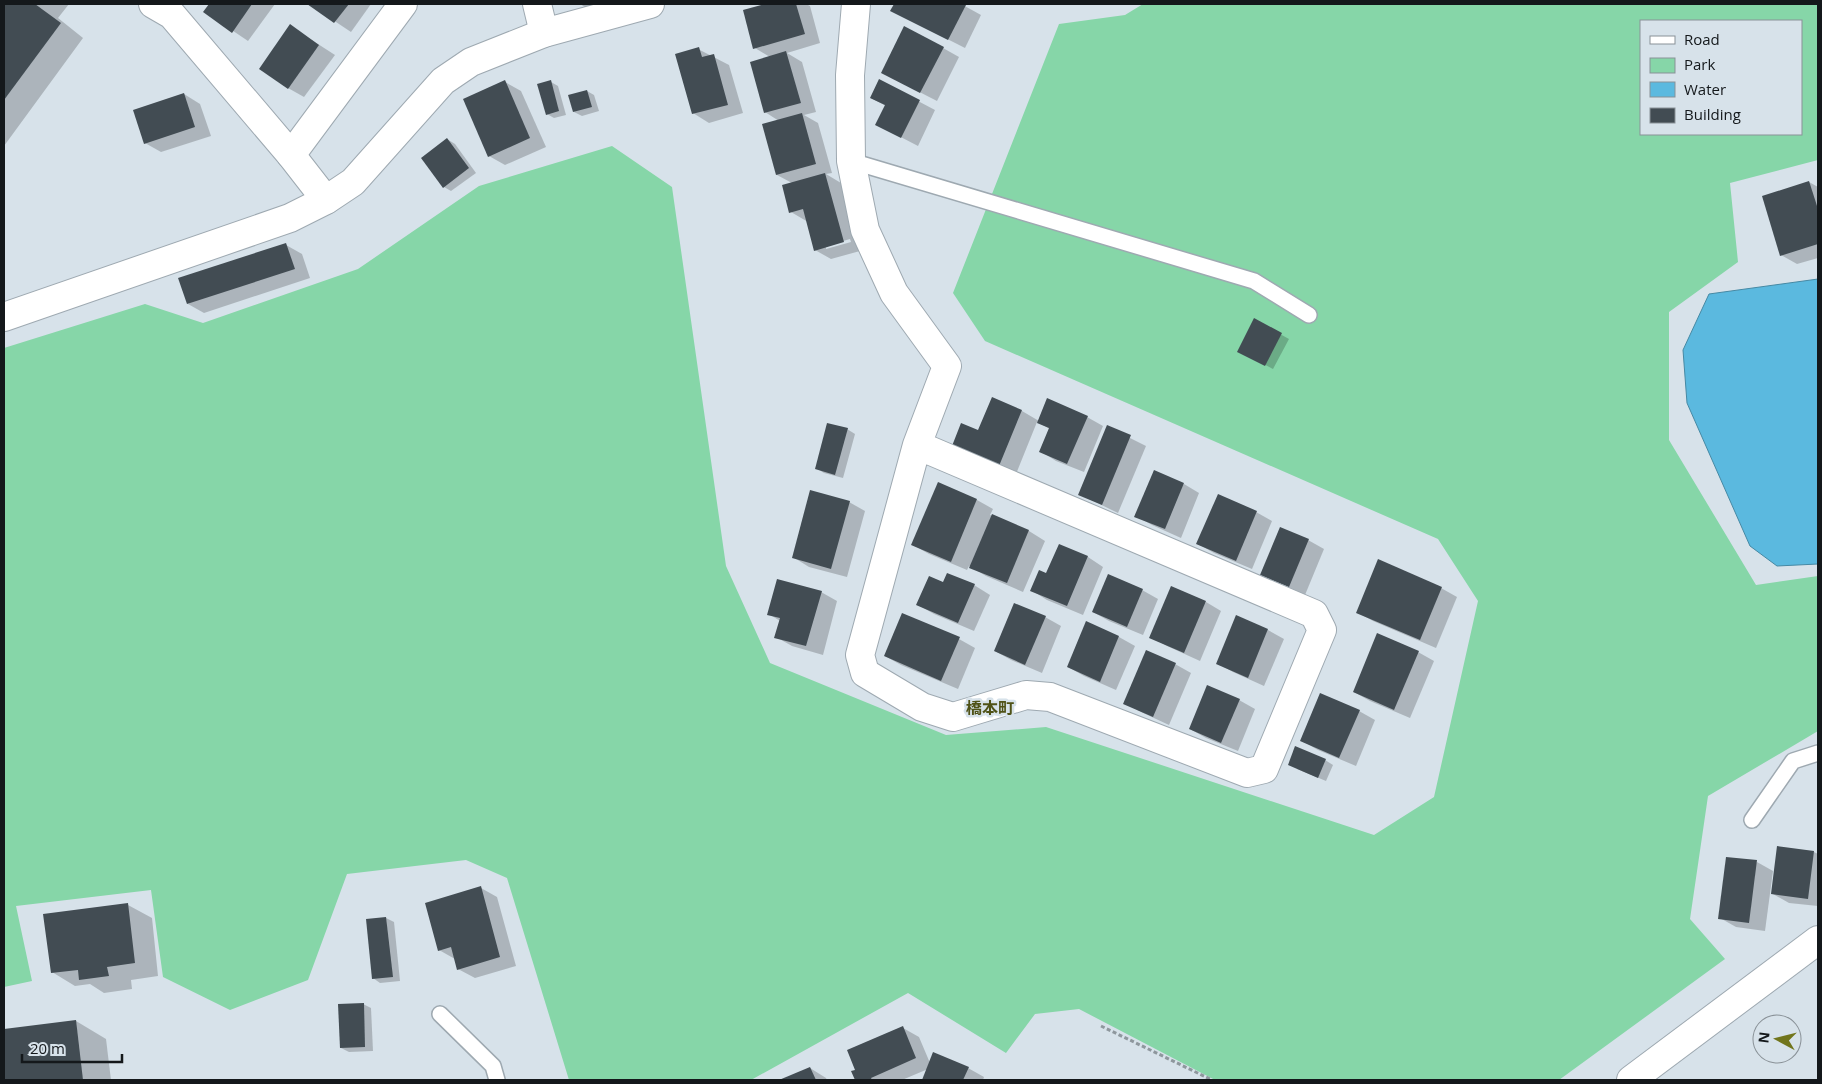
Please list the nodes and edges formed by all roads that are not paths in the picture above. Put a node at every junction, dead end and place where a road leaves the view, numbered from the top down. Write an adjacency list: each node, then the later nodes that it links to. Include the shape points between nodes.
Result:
1 (403, 4): 7 (street)
2 (537, 4): 6 (street)
3 (650, 4): 6 (street)
4 (856, 4): 8 (street, via 850,75)
5 (168, 7): 7 (street)
6 (544, 33): 9 (street, via 471,62 443,81 353,182)
7 (291, 154): 9 (street)
8 (851, 161): 10 (lane, via 1254,281); 12 (street, via 865,230 894,293 947,366)
9 (326, 200): 11 (street, via 290,218)
10 (1308, 315)
11 (4, 317)
12 (917, 445): 12 (street, via 1314,614 1322,630 1264,769 1247,773 1050,697 1026,694 953,717 922,707 865,673 860,655)
13 (1818, 753): 14 (lane, via 1793,761)
14 (1752, 820)
15 (1818, 940): 18 (street)
16 (440, 1014): 17 (lane, via 493,1066)
17 (497, 1080)
18 (1631, 1080)

